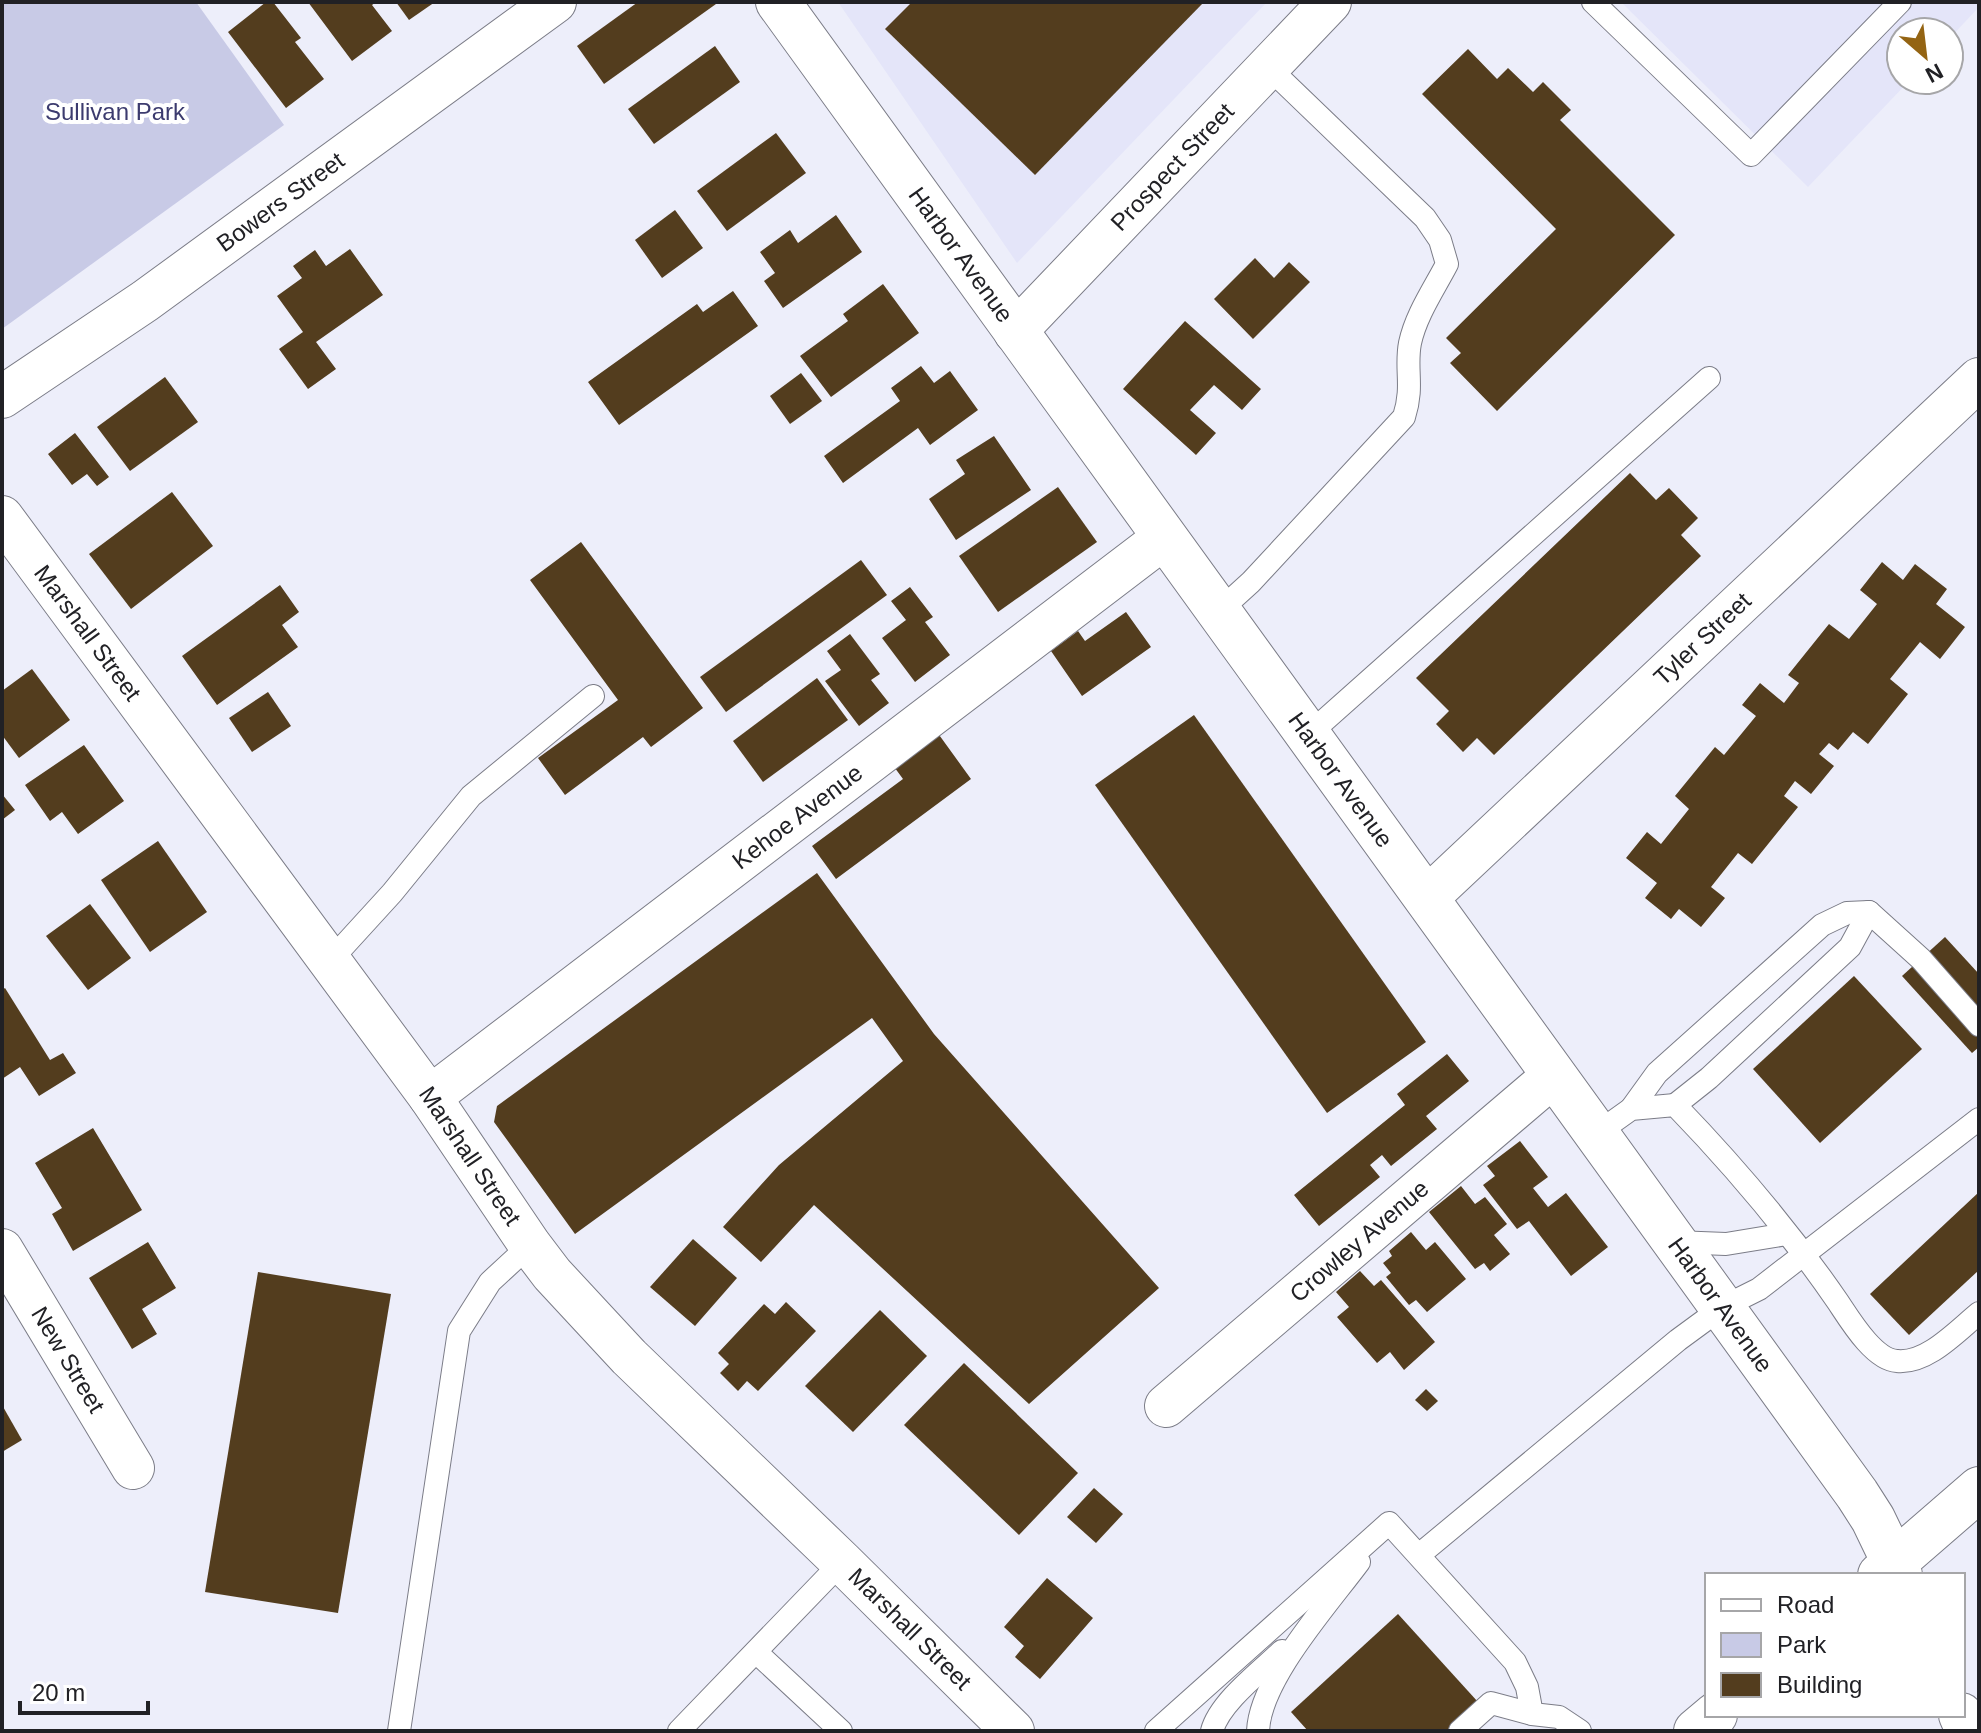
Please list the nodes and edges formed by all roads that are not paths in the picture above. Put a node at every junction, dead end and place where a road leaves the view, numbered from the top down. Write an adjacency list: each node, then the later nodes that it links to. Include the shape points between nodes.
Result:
1 (555, 2): 10 (street, Bowers Street, via 145,301)
2 (778, 2): 7 (street, Harbor Avenue)
3 (1330, 2): 6 (street, Prospect Street)
4 (1593, 2): 5 (lane, via 1751,155)
5 (1900, 2)
6 (1269, 68): 7 (street, Prospect Street); 13 (lane, via 1425,218 1440,240 1447,264 1409,346 1411,397 1404,417)
7 (1015, 332): 12 (street, Harbor Avenue)
8 (1709, 378): 15 (lane)
9 (1979, 379): 16 (street, Tyler Street)
10 (2, 397)
11 (2, 517): 18 (street, Marshall Street)
12 (1165, 537): 13 (street, Harbor Avenue); 21 (street, Kehoe Avenue)
13 (1218, 612): 15 (street, Harbor Avenue)
14 (593, 696): 18 (lane, via 471,796)
15 (1308, 735): 16 (street, Harbor Avenue)
16 (1427, 898): 20 (street, Harbor Avenue)
17 (1869, 912): 19 (lane, via 1921,959); 22 (lane, via 1850,947); 23 (lane, via 1847,913 1822,925 1657,1073)
18 (329, 962): 21 (street, Marshall Street)
19 (1979, 1025)
20 (1553, 1076): 25 (street, Harbor Avenue); 33 (street, Crowley Avenue)
21 (430, 1097): 28 (street, Marshall Street)
22 (1675, 1105): 23 (lane); 26 (lane)
23 (1631, 1109): 25 (lane)
24 (1979, 1119): 30 (lane)
25 (1596, 1134): 27 (street, Harbor Avenue)
26 (1787, 1234): 27 (lane, via 1726,1244); 30 (lane)
27 (1675, 1242): 31 (street, Harbor Avenue)
28 (530, 1245): 38 (street, Marshall Street, via 599,1327); 44 (lane, via 490,1282 459,1331)
29 (2, 1250): 34 (street, New Street)
30 (1805, 1255): 31 (lane, via 1759,1289); 32 (lane, via 1866,1341 1893,1362 1913,1361)
31 (1723, 1307): 37 (lane); 39 (street, Harbor Avenue, via 1857,1494)
32 (1979, 1313)
33 (1166, 1406)
34 (133, 1468)
35 (1974, 1504): 39 (street)
36 (1389, 1523): 37 (lane); 40 (lane); 48 (lane)
37 (1419, 1555): 43 (lane, via 1515,1662)
38 (842, 1562): 41 (lane); 47 (street, Marshall Street)
39 (1891, 1571)
40 (1318, 1617): 49 (lane, via 1243,1688 1214,1721); 50 (lane, via 1271,1683)
41 (756, 1652): 45 (lane); 46 (lane)
42 (1713, 1717): 54 (street)
43 (1536, 1722): 51 (lane, via 1491,1703); 52 (lane); 53 (lane, via 1559,1717)
44 (399, 1731)
45 (679, 1731)
46 (841, 1731)
47 (1013, 1731)
48 (1156, 1731)
49 (1212, 1731)
50 (1258, 1731)
51 (1460, 1731)
52 (1514, 1731)
53 (1580, 1731)
54 (1696, 1731)

